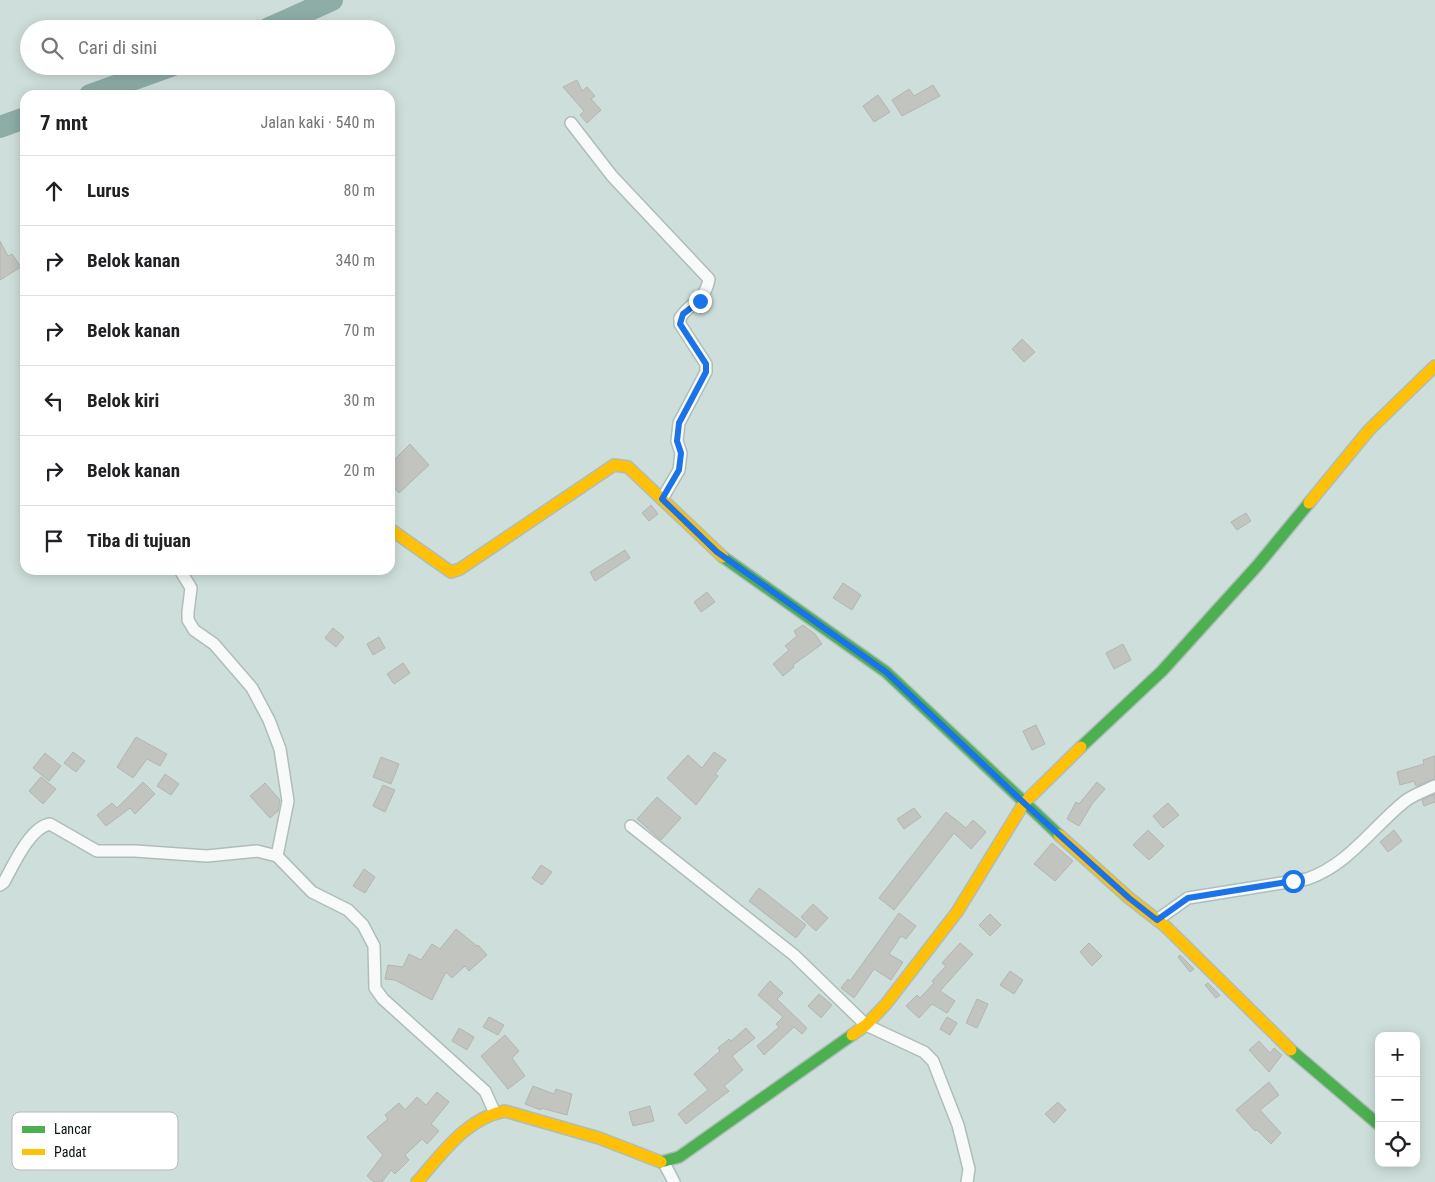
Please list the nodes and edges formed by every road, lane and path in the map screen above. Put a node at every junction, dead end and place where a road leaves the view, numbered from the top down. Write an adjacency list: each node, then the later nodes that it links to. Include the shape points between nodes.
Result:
1 (572, 123): 3 (street, via 612,176 709,279 700,301 680,318 680,324 706,364 706,372 679,423 679,470)
2 (1435, 366): 7 (street, via 1369,430 1257,566 1162,671)
3 (662, 499): 4 (street, via 628,467 614,465 460,570 451,572); 7 (street, via 717,552 886,672)
4 (395, 533)
5 (183, 575): 9 (street, via 191,588 188,620 252,688 280,749 288,801)
6 (1435, 786): 11 (street, via 1405,801 1352,852 1320,874 1308,879 1188,898)
7 (1024, 803): 11 (street); 12 (street, via 957,912)
8 (631, 826): 12 (street, via 794,955)
9 (278, 856): 10 (street, via 257,851 207,856 97,851 50,824 26,843); 13 (street, via 312,892 348,910 363,925 374,946 375,988 485,1092)
10 (0, 885)
11 (1157, 920): 14 (street, via 1282,1042)
12 (866, 1025): 15 (street, via 679,1157); 18 (street, via 924,1052 933,1061 958,1125 969,1169)
13 (494, 1111): 15 (street, via 505,1111 599,1138); 16 (street, via 462,1133)
14 (1375, 1122)
15 (664, 1163): 17 (street)
16 (417, 1182)
17 (674, 1182)
18 (967, 1182)

